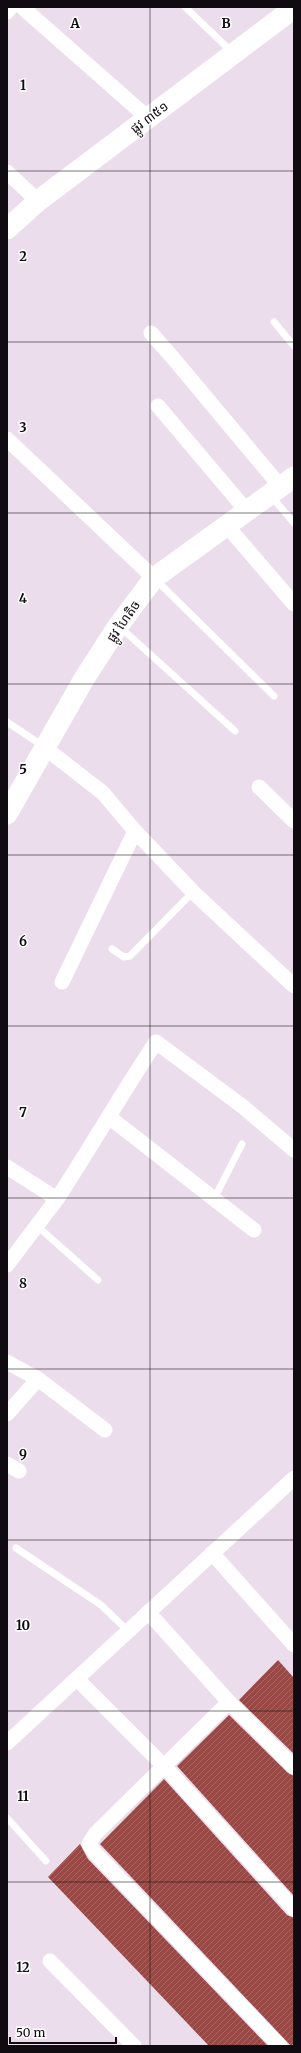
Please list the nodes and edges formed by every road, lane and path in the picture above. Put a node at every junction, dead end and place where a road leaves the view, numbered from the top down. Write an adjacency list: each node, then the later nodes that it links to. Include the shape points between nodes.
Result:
1 (11, 7): 5 (street)
2 (22, 7): 7 (street)
3 (185, 7): 6 (lane)
4 (294, 8): 6 (street, ផ្លូវ ៣៥១)
5 (7, 12)
6 (234, 53): 7 (street, ផ្លូវ ៣៥១)
7 (148, 118): 9 (street, ផ្លូវ ៣៥១)
8 (7, 172): 9 (street)
9 (38, 201): 10 (street, ផ្លូវ ៣៥១)
10 (7, 229)
11 (274, 322): 13 (lane)
12 (151, 333): 16 (street)
13 (294, 346)
14 (158, 406): 17 (street)
15 (7, 439): 20 (street)
16 (281, 486): 17 (street, ផ្លូវ ហៃតិច); 18 (lane)
17 (246, 510): 19 (street, ផ្លូវ ហៃតិច)
18 (294, 523)
19 (226, 525): 20 (street, ផ្លូវ ហៃតិច); 21 (street)
20 (154, 578): 22 (street, ផ្លូវ ហៃតិច); 23 (lane)
21 (294, 604)
22 (118, 626): 25 (lane); 26 (street, ផ្លូវ ហៃតិច)
23 (274, 696)
24 (7, 722): 26 (lane)
25 (235, 731)
26 (44, 747): 28 (street, ផ្លូវ ហៃតិច); 30 (street, via 103,793)
27 (259, 787): 29 (street)
28 (7, 814)
29 (294, 821)
30 (135, 831): 31 (street); 33 (street)
31 (193, 892): 32 (lane, via 130,956 124,957); 34 (street)
32 (112, 949)
33 (62, 982)
34 (294, 986)
35 (109, 1117): 37 (street, via 156,1042 242,1106); 39 (street); 40 (street)
36 (242, 1144): 40 (lane)
37 (294, 1150)
38 (7, 1167): 39 (street)
39 (57, 1198): 41 (street)
40 (214, 1198): 42 (street)
41 (36, 1225): 43 (street); 44 (lane)
42 (254, 1230)
43 (7, 1265)
44 (98, 1280)
45 (7, 1362): 46 (street)
46 (38, 1379): 47 (street); 48 (street)
47 (7, 1414)
48 (105, 1430)
49 (292, 1484): 51 (street)
50 (16, 1548): 53 (lane, via 101,1605)
51 (212, 1553): 52 (street); 54 (street)
52 (148, 1612): 53 (street); 56 (street)
53 (128, 1631): 55 (street)
54 (294, 1644)
55 (77, 1679): 57 (street); 58 (street)
56 (229, 1702): 58 (street); 59 (street)
57 (7, 1743)
58 (165, 1767): 62 (street); 65 (street, via 95,1834 89,1844)
59 (294, 1767)
60 (7, 1818): 61 (lane)
61 (46, 1861)
62 (294, 1909)
63 (50, 1961): 64 (street)
64 (134, 2046)
65 (280, 2046)

